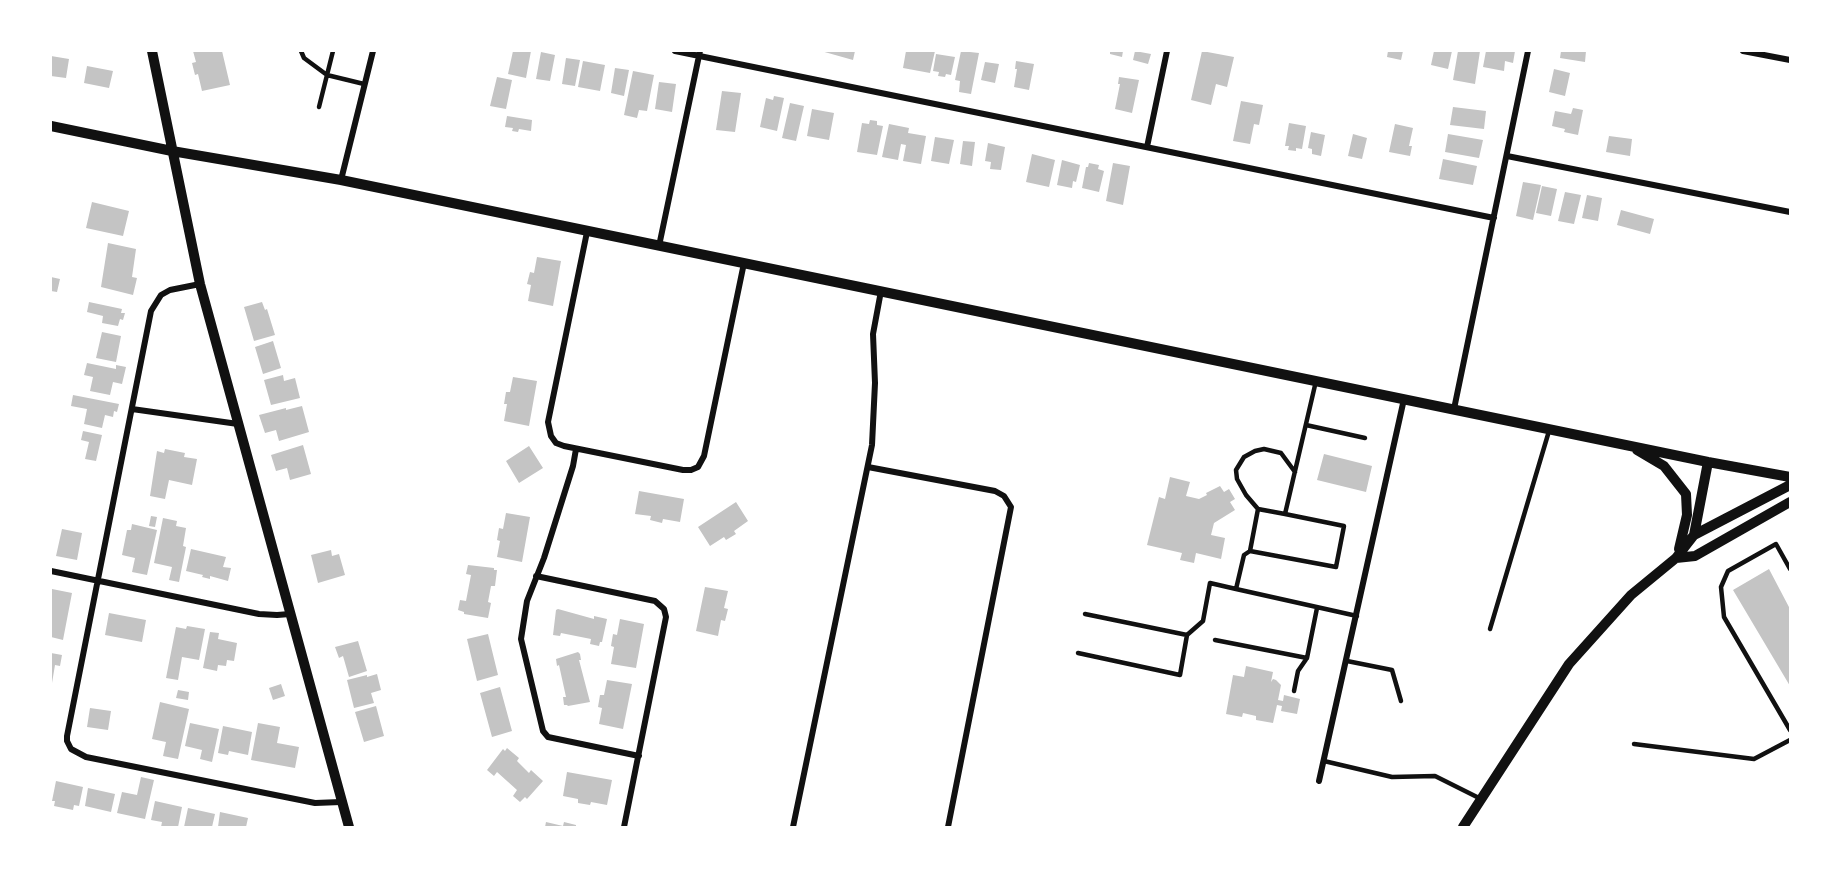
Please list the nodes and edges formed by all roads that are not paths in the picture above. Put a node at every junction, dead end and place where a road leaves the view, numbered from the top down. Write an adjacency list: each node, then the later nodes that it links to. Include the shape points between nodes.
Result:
1 (152, 51): 16 (street)
2 (301, 51): 11 (lane, via 304,58)
3 (333, 51): 11 (lane)
4 (373, 51): 12 (street)
5 (675, 51): 9 (street)
6 (1167, 51): 15 (street)
7 (1528, 51): 17 (street)
8 (1743, 51): 10 (street)
9 (699, 53): 15 (street); 22 (street)
10 (1790, 60)
11 (327, 75): 12 (lane); 13 (lane)
12 (364, 84): 18 (street)
13 (319, 107)
14 (51, 126): 16 (street)
15 (1147, 147): 20 (street)
16 (172, 152): 18 (street); 24 (street)
17 (1507, 156): 19 (street); 20 (street)
18 (341, 180): 21 (street)
19 (1790, 212)
20 (1494, 218): 29 (street)
21 (587, 232): 22 (street); 35 (street, via 548,422 556,443)
22 (659, 246): 23 (street)
23 (744, 263): 25 (street); 35 (street, via 704,456 698,467 683,470)
24 (200, 284): 28 (street, via 170,290 157,299 151,311); 30 (street)
25 (881, 291): 26 (street); 37 (street, via 873,334 874,425)
26 (1316, 381): 27 (street); 31 (lane)
27 (1404, 399): 29 (street); 55 (street)
28 (132, 409): 30 (street); 50 (street)
29 (1454, 409): 32 (street)
30 (238, 424): 53 (street)
31 (1306, 425): 33 (lane); 38 (lane)
32 (1549, 429): 34 (street); 56 (lane)
33 (1365, 438)
34 (1631, 446): 36 (street); 46 (street, via 1664,466 1686,494 1686,523)
35 (576, 448): 49 (street)
36 (1708, 462): 39 (street); 44 (street)
37 (868, 467): 74 (street); 75 (street, via 995,491 1011,507)
38 (1295, 472): 42 (lane, via 1281,453 1272,450 1255,451 1244,457 1236,470 1237,479); 43 (lane)
39 (1790, 477)
40 (1790, 485): 44 (street)
41 (1790, 502): 46 (street, via 1695,556)
42 (1258, 508): 43 (lane); 45 (lane)
43 (1285, 514): 45 (lane, via 1344,525 1336,567)
44 (1694, 535): 46 (street)
45 (1250, 551): 51 (lane, via 1244,555)
46 (1676, 558): 70 (street, via 1631,595 1569,664)
47 (1790, 569): 64 (lane, via 1776,544 1728,571 1721,588 1724,617)
48 (51, 571): 50 (street)
49 (536, 576): 67 (street, via 520,634 543,731 554,740); 67 (street, via 655,601 664,609 666,617)
50 (97, 581): 53 (street, via 259,614); 71 (street, via 67,736 70,749 86,757 315,803)
51 (1236, 589): 52 (lane); 57 (lane, via 1210,583 1203,621)
52 (1317, 608): 55 (lane); 60 (lane)
53 (290, 614): 71 (street)
54 (1085, 614): 57 (lane)
55 (1357, 616): 61 (street)
56 (1490, 630)
57 (1187, 635): 59 (lane, via 1180,675)
58 (1215, 640): 60 (lane)
59 (1078, 653)
60 (1307, 658): 62 (lane, via 1298,671)
61 (1347, 661): 63 (lane, via 1392,670); 68 (street)
62 (1294, 691)
63 (1401, 701)
64 (1790, 730)
65 (1790, 740): 66 (lane, via 1754,759)
66 (1634, 744)
67 (639, 756): 73 (street)
68 (1324, 761): 69 (street); 70 (lane, via 1392,777 1435,776)
69 (1320, 781)
70 (1481, 799): 76 (street)
71 (341, 802): 72 (street)
72 (349, 827)
73 (624, 827)
74 (793, 827)
75 (948, 827)
76 (1463, 827)

